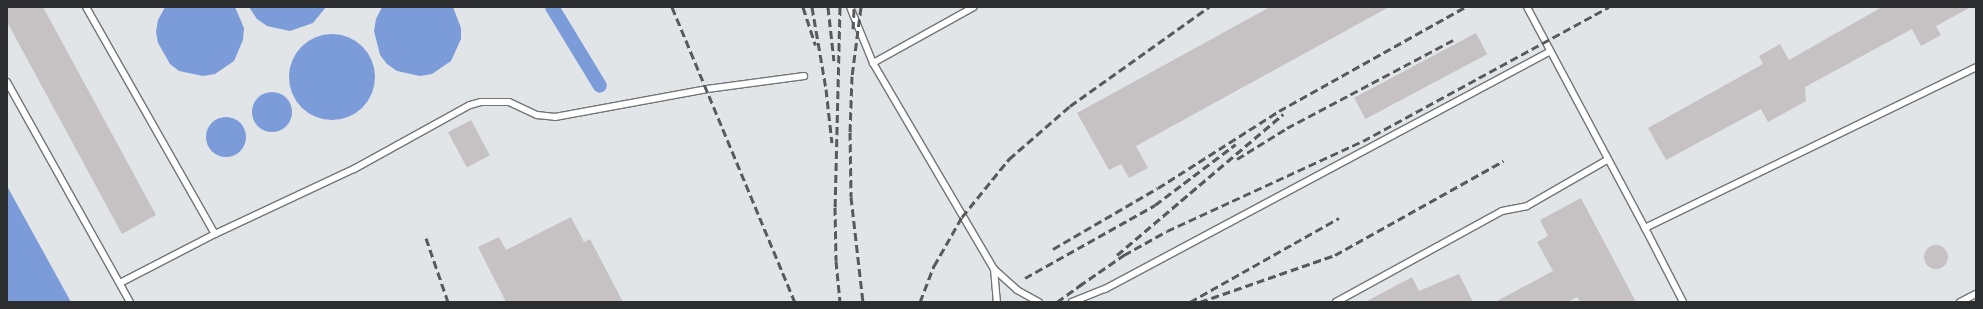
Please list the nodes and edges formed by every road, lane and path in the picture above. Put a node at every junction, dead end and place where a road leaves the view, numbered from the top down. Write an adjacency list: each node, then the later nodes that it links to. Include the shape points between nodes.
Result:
1 (86, 7): 12 (lane)
2 (850, 7): 6 (lane)
3 (974, 7): 6 (lane)
4 (1527, 7): 5 (lane)
5 (1549, 52): 10 (lane); 19 (lane, via 1105,289)
6 (873, 63): 13 (lane)
7 (1976, 67): 11 (lane)
8 (804, 76): 12 (lane, via 707,89 555,117 537,115 509,102 481,102 456,111 354,169)
9 (7, 82): 14 (lane)
10 (1607, 160): 11 (lane); 20 (lane, via 1527,206 1502,211)
11 (1645, 228): 21 (lane)
12 (215, 234): 14 (lane)
13 (994, 269): 17 (lane); 18 (lane, via 1017,290)
14 (120, 283): 16 (lane)
15 (1976, 294): 22 (lane)
16 (130, 302)
17 (997, 302)
18 (1039, 302)
19 (1072, 302)
20 (1336, 302)
21 (1683, 302)
22 (1960, 302)

